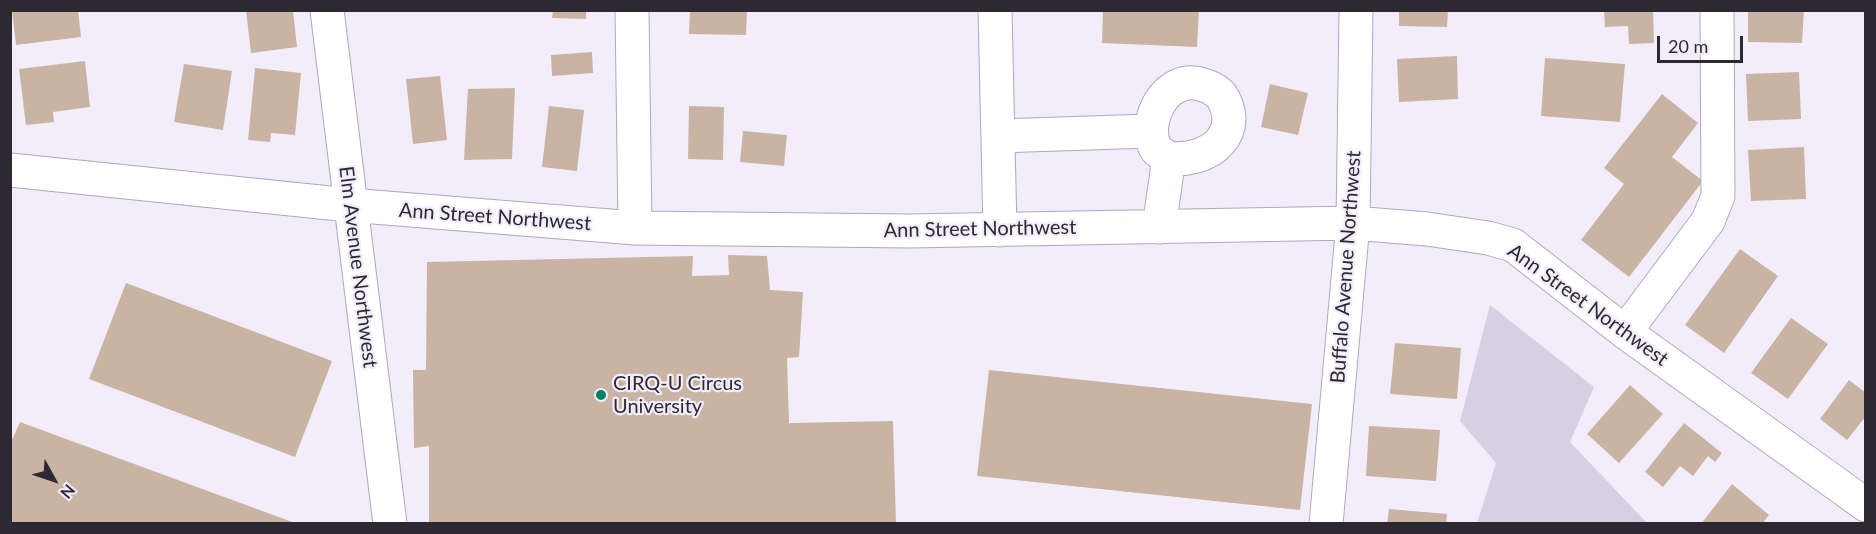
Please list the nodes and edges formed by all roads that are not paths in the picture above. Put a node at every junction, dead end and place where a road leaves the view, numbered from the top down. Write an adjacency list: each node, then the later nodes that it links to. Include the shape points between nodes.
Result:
1 (327, 10): 10 (street, Elm Avenue Northwest)
2 (632, 10): 13 (street)
3 (995, 10): 7 (street)
4 (1356, 10): 11 (street, Buffalo Avenue Northwest)
5 (1717, 10): 15 (street, via 1718,196 1708,221)
6 (1149, 131): 7 (street); 8 (street, via 1155,149); 8 (street, via 1165,95 1180,84 1205,84 1221,95 1228,108 1229,123 1223,139 1206,154 1184,160)
7 (998, 136): 14 (street)
8 (1169, 158): 12 (street)
9 (10, 170): 10 (street, Ann Street Northwest)
10 (349, 205): 13 (street, Ann Street Northwest); 17 (street, Elm Avenue Northwest)
11 (1353, 223): 12 (street, Ann Street Northwest); 15 (street, Ann Street Northwest, via 1427,229 1513,245); 18 (street, Buffalo Avenue Northwest)
12 (1159, 227): 14 (street, Ann Street Northwest)
13 (634, 228): 14 (street, Ann Street Northwest)
14 (1000, 230)
15 (1625, 332): 16 (street, Ann Street Northwest)
16 (1866, 505)
17 (390, 524)
18 (1326, 524)

